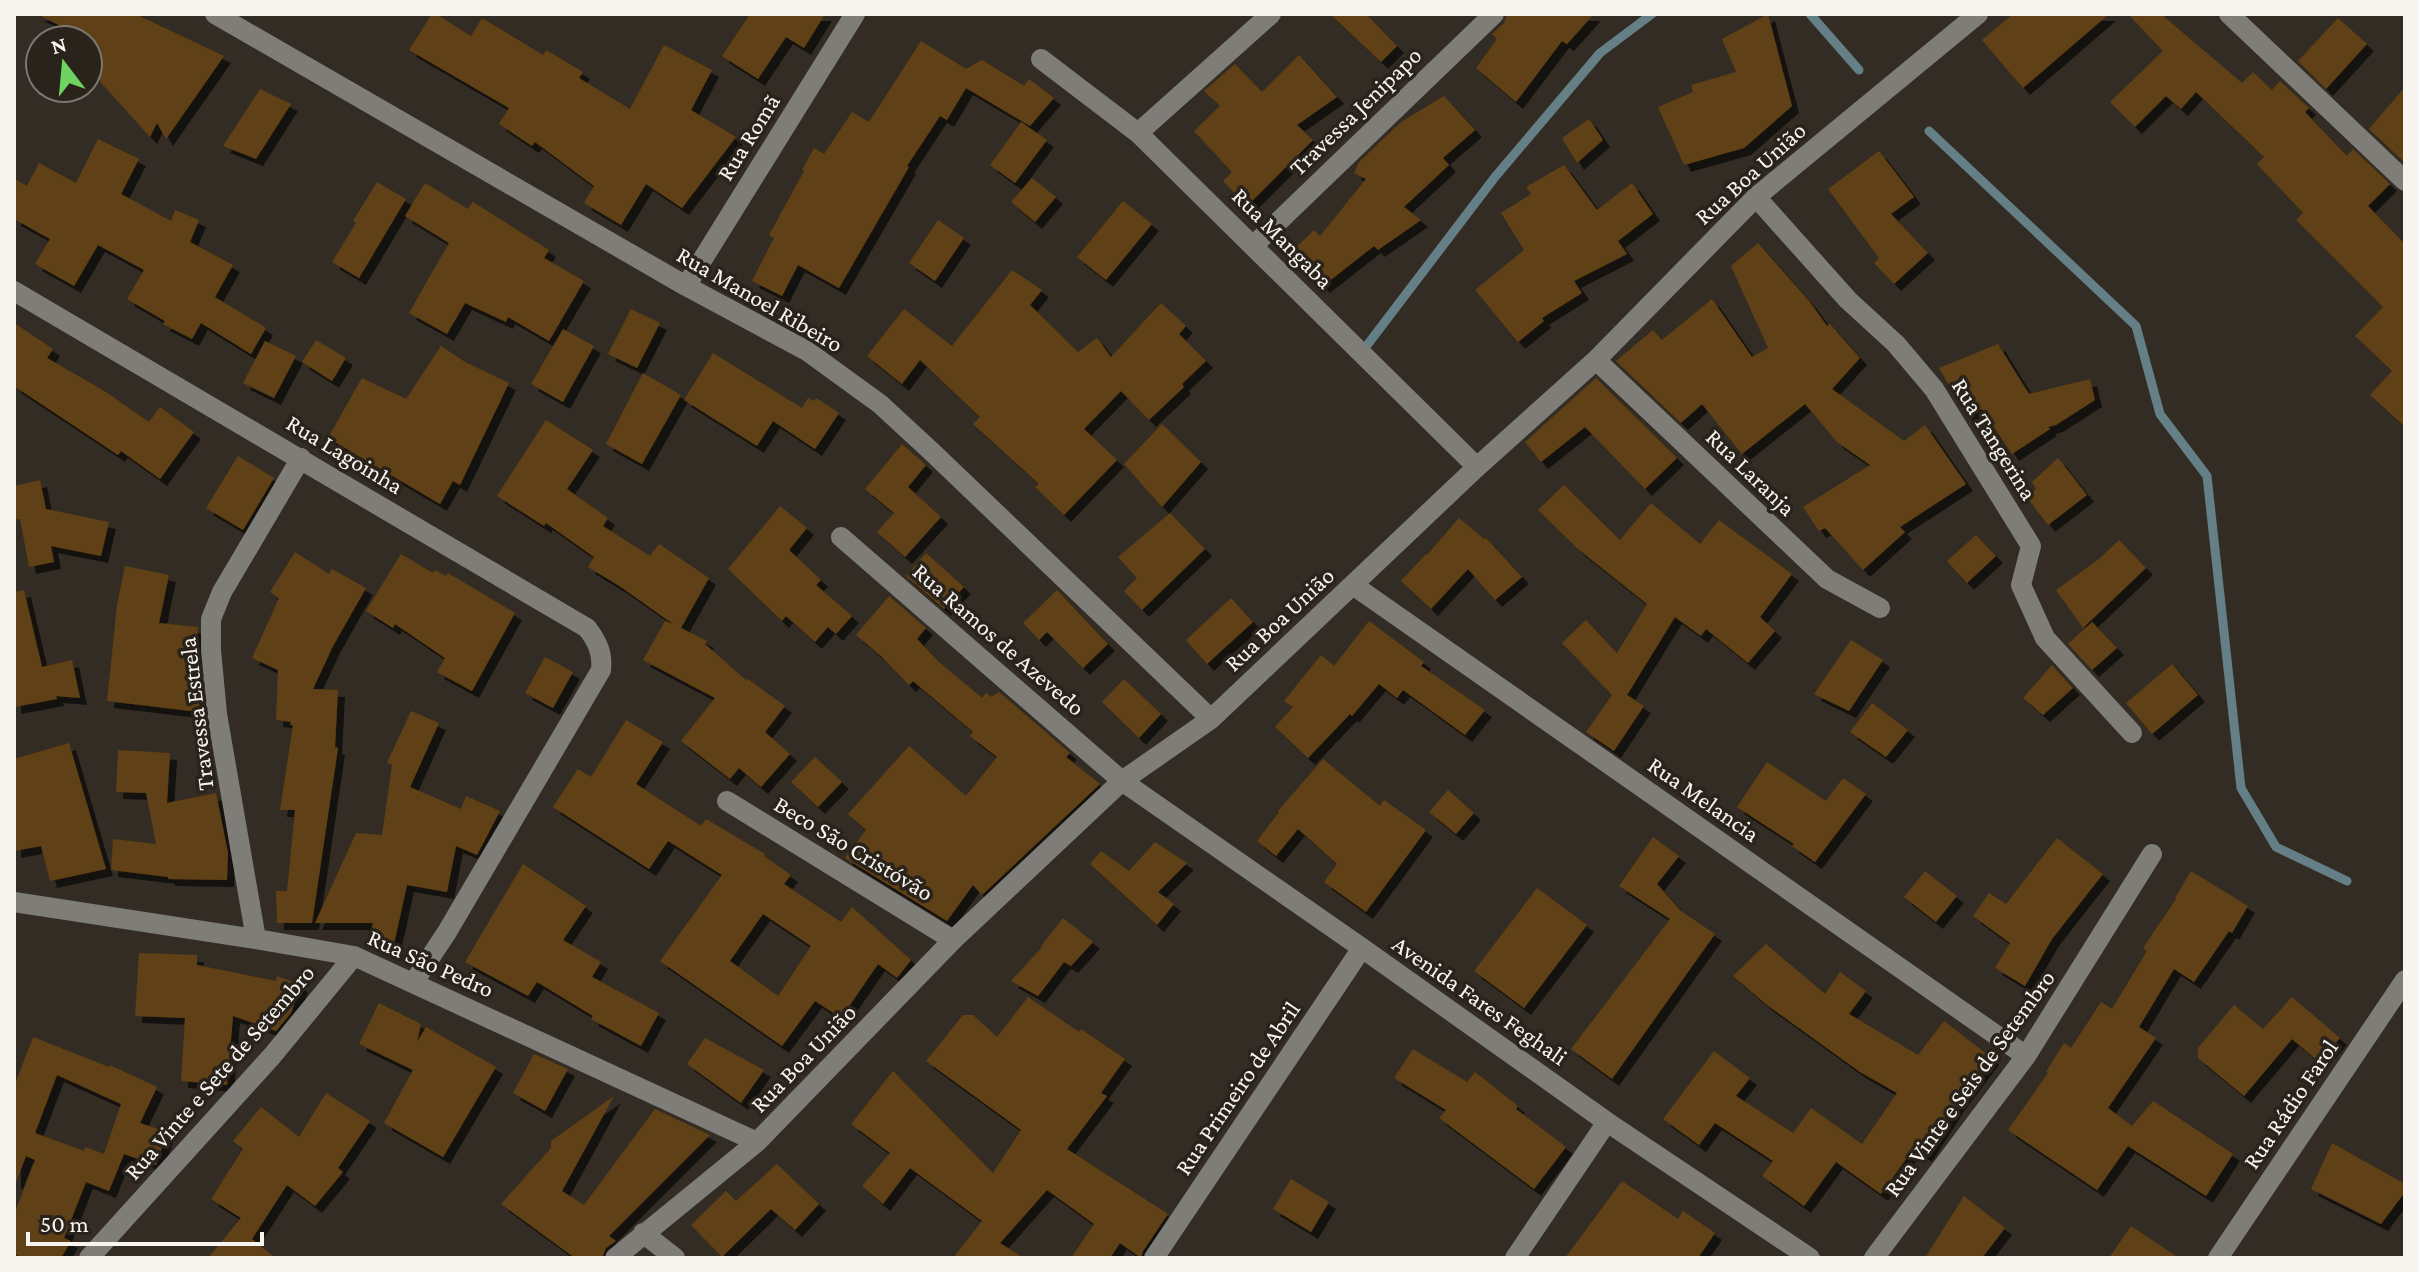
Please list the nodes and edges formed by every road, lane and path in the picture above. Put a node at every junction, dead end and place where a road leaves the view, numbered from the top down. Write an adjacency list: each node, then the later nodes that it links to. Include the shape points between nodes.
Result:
1 (215, 14): 12 (street, Rua Manoel Ribeiro)
2 (855, 14): 12 (street, Rua Romã)
3 (1271, 14): 8 (street)
4 (1494, 14): 11 (street, Travessa Jenipapo)
5 (1978, 14): 10 (street, Rua Boa União)
6 (2229, 14): 9 (street)
7 (1041, 59): 8 (street, Rua Mangaba)
8 (1138, 133): 11 (street, Rua Mangaba)
9 (2405, 181)
10 (1756, 197): 14 (street, Rua Boa União); 21 (street, Rua Tangerina, via 1934,389 2031,546 2021,585 2045,638)
11 (1253, 246): 16 (street, Rua Mangaba)
12 (686, 286): 20 (street, Rua Manoel Ribeiro, via 807,351 880,404)
13 (14, 291): 15 (street, Rua Lagoinha)
14 (1596, 360): 16 (street, Rua Boa União); 19 (street, Rua Laranja, via 1827,579)
15 (301, 458): 26 (street, Travessa Estrela, via 211,619 217,714); 31 (street, Rua Lagoinha, via 587,628 602,659 601,670)
16 (1477, 467): 18 (street, Rua Boa União)
17 (841, 537): 22 (street, Rua Ramos de Azevedo)
18 (1353, 585): 20 (street, Rua Boa União); 32 (street, Rua Melancia)
19 (1880, 608)
20 (1211, 719): 22 (street, Rua Boa União)
21 (2132, 733)
22 (1122, 781): 27 (street, Rua Boa União); 28 (street, Avenida Fares Feghali)
23 (727, 801): 27 (street, Beco São Cristóvão)
24 (2152, 854): 32 (street, Rua Vinte e Seis de Setembro)
25 (14, 902): 26 (street, Rua São Pedro)
26 (256, 939): 29 (street, Rua São Pedro)
27 (953, 940): 34 (street, Rua Boa União)
28 (1362, 948): 33 (street, Avenida Fares Feghali); 39 (street, Rua Primeiro de Abril)
29 (354, 956): 31 (street, Rua São Pedro); 36 (street, Rua Vinte e Sete de Setembro, via 272,1056)
30 (2405, 980): 43 (street, Rua Rádio Farol)
31 (414, 982): 34 (street, Rua São Pedro)
32 (2026, 1056): 42 (street, Rua Vinte e Seis de Setembro)
33 (1607, 1122): 40 (street); 41 (street, Avenida Fares Feghali)
34 (757, 1142): 35 (street, Rua Boa União)
35 (643, 1233): 37 (street, Rua Boa União); 38 (street)
36 (89, 1258)
37 (615, 1258)
38 (675, 1258)
39 (1154, 1258)
40 (1515, 1258)
41 (1810, 1258)
42 (1874, 1258)
43 (2218, 1258)

